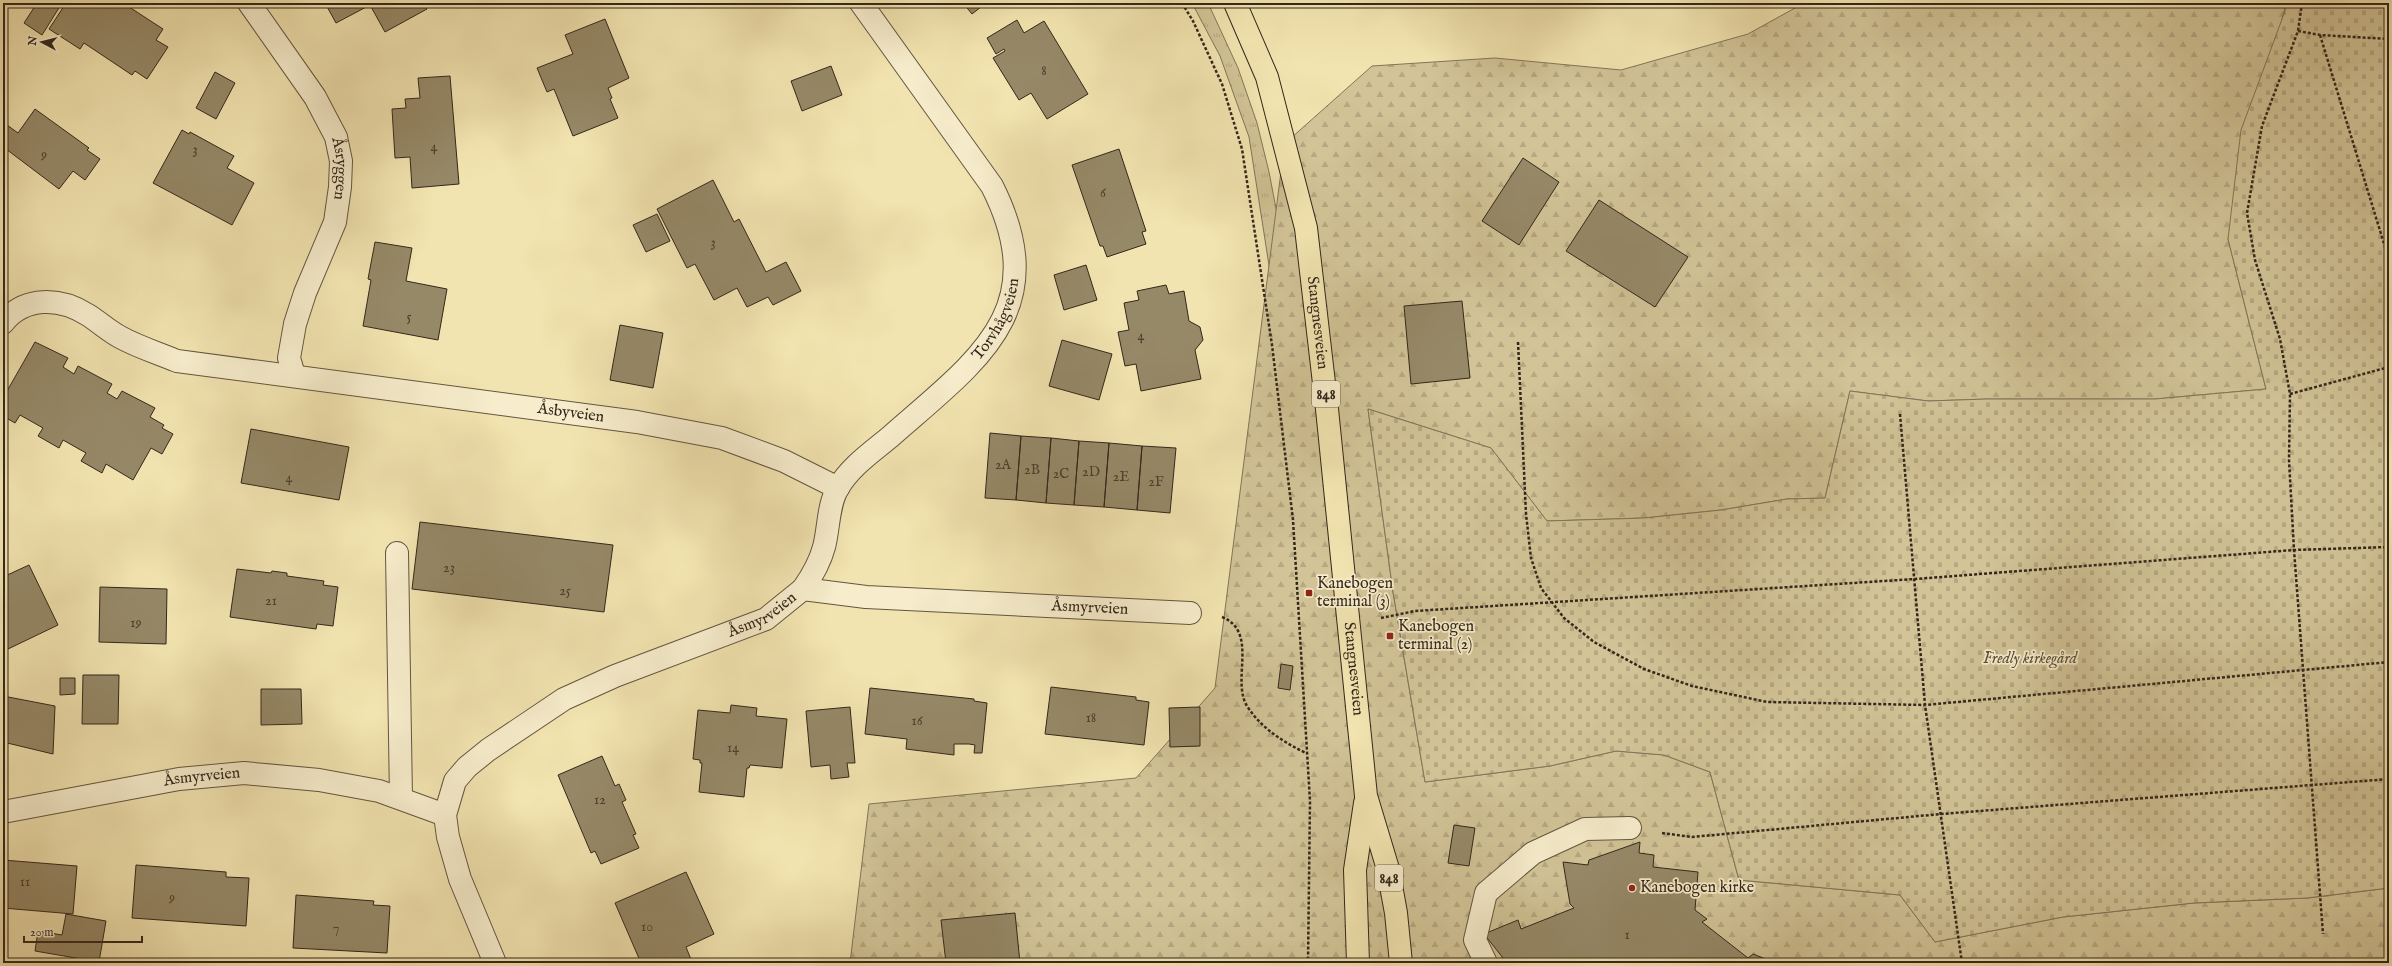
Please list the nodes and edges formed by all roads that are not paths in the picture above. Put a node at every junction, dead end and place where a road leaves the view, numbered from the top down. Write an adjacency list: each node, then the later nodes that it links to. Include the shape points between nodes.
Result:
1 (249, 3): 5 (street, Åsryggen, via 315,97 336,137 341,161 334,222 295,324 289,358)
2 (861, 3): 6 (street, Torvhågveien, via 992,186 1011,234 1015,259 1014,288 1007,314 970,366 857,465)
3 (1235, 3): 10 (main road, Stangnesveien / 848, via 1267,78 1306,228)
4 (3, 323): 5 (street, Åsbyveien, via 10,314 32,303 54,301 86,313 120,337 176,361 214,368)
5 (294, 375): 6 (street, Åsbyveien, via 637,422 722,438 784,461)
6 (838, 488): 8 (street, Torvhågveien, via 824,547 814,574)
7 (397, 553): 11 (street)
8 (803, 590): 9 (street, Åsmyrveien, via 866,597); 13 (street, Åsmyrveien, via 766,619 615,676 564,699 521,726 467,767 455,781)
9 (1190, 613)
10 (1366, 796): 16 (main road, Stangnesveien / 848, via 1355,870); 17 (main road, Stangnesveien / 848, via 1388,869)
11 (401, 798): 12 (street, Åsmyrveien, via 379,791 319,780 244,773 179,778); 13 (street, Åsmyrveien)
12 (3, 812)
13 (445, 815): 15 (street, Åsmyrveien, via 448,837 460,879)
14 (1630, 828): 18 (street, via 1585,829 1533,853 1486,893 1475,940)
15 (495, 963)
16 (1358, 963)
17 (1401, 963)
18 (1486, 963)

